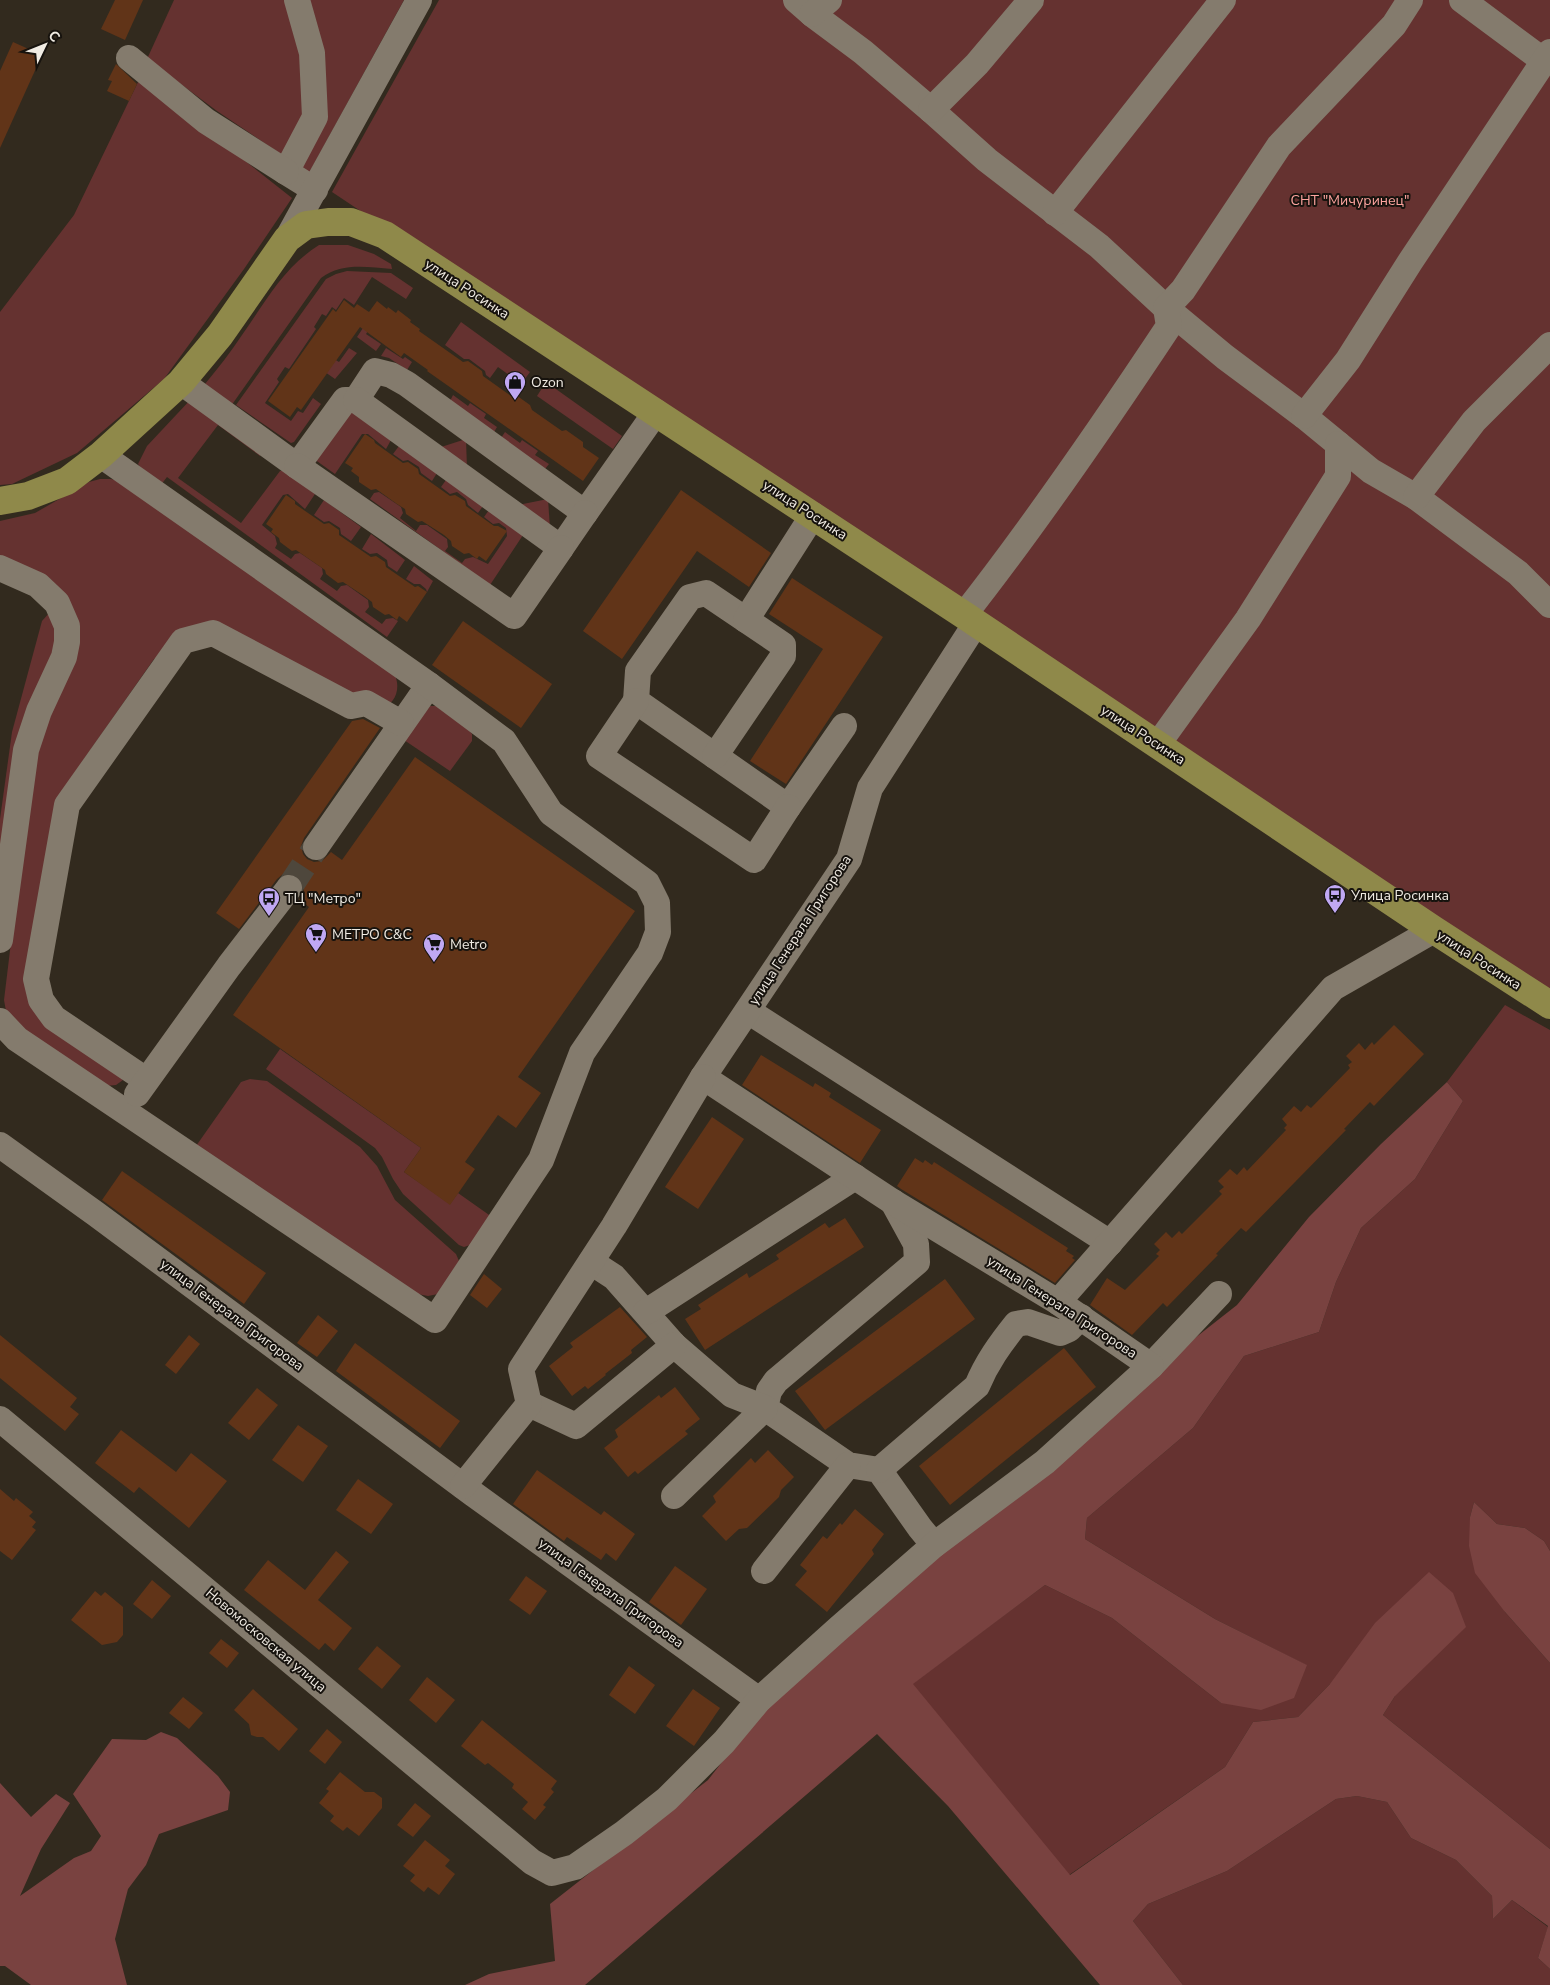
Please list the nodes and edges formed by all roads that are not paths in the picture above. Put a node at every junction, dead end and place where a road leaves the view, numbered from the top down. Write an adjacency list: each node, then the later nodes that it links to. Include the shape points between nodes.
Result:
1 (297, 0): 11 (street, via 312,53 316,117)
2 (419, 0): 12 (street)
3 (1031, 0): 10 (street, via 977,64)
4 (1223, 0): 13 (street)
5 (1410, 0): 15 (street, via 1394,26 1280,146 1183,290)
6 (1462, 0): 8 (street)
7 (812, 5): 10 (street)
8 (1547, 56): 20 (street, via 1348,360)
9 (129, 58): 11 (street, via 206,121)
10 (931, 110): 13 (street, via 987,160)
11 (286, 172): 12 (street)
12 (315, 190): 14 (street)
13 (1055, 213): 15 (street, via 1099,246)
14 (287, 239): 17 (main road, улица Росинка, via 220,335); 19 (main road, улица Росинка, via 306,225 328,222 351,222 385,235)
15 (1166, 308): 20 (street); 31 (street, улица Генерала Григорова, via 1169,326)
16 (1550, 345): 24 (street, via 1474,421)
17 (181, 382): 22 (main road, улица Росинка); 23 (street)
18 (356, 400): 23 (street, via 345,400); 26 (street, via 374,371 391,376 407,384); 28 (street)
19 (656, 412): 26 (street); 27 (main road, улица Росинка)
20 (1304, 416): 21 (street)
21 (1338, 444): 24 (street, via 1371,471); 37 (street, via 1338,476 1248,619)
22 (101, 455): 25 (main road, улица Росинка, via 67,481 28,496); 33 (street)
23 (297, 466): 28 (street, via 514,616)
24 (1416, 497): 30 (street)
25 (0, 501)
26 (585, 512): 28 (street)
27 (813, 515): 31 (main road, улица Росинка); 32 (street)
28 (561, 548)
29 (0, 568): 43 (street, via 38,585 57,603 67,626 68,642 26,750)
30 (1548, 600)
31 (970, 619): 37 (main road, улица Росинка); 45 (street, улица Генерала Григорова, via 870,788 849,859)
32 (746, 620): 34 (street, via 706,593 690,597 638,671); 38 (street, via 783,645 783,656)
33 (429, 685): 35 (street); 49 (street, via 504,741 551,813 646,883 657,903 658,932 650,953 582,1053 540,1160 435,1320)
34 (636, 702): 38 (street); 39 (street, via 599,756 754,860)
35 (401, 723): 40 (street); 48 (street, via 366,703 351,706 213,633 184,641 67,805 36,979 41,1000 54,1018)
36 (844, 726): 39 (street)
37 (1158, 744): 42 (main road, улица Росинка)
38 (715, 756): 39 (street)
39 (788, 806)
40 (316, 847)
41 (289, 888): 48 (street)
42 (1434, 930): 44 (main road, улица Росинка); 53 (street, via 1333,988)
43 (0, 940)
44 (1550, 1005)
45 (748, 1011): 47 (street, улица Генерала Григорова); 53 (street)
46 (0, 1021): 49 (street, via 17,1039)
47 (702, 1077): 51 (street, улица Генерала Григорова); 54 (street, улица Генерала Григорова)
48 (146, 1080): 49 (street)
49 (125, 1111)
50 (0, 1145): 66 (street, улица Генерала Григорова)
51 (855, 1177): 52 (street, улица Генерала Григорова); 57 (street)
52 (893, 1202): 56 (street, улица Генерала Григорова); 62 (street, via 916,1244 917,1262 776,1381)
53 (1110, 1243): 56 (street)
54 (591, 1262): 57 (street, via 614,1277); 61 (street, улица Генерала Григорова, via 521,1369)
55 (1219, 1294): 60 (street)
56 (1058, 1302): 58 (street, улица Генерала Григорова)
57 (646, 1312): 59 (street)
58 (1081, 1317): 60 (street, улица Генерала Григорова); 65 (street, via 1060,1333 1028,1322 1016,1324 997,1348 977,1386)
59 (674, 1345): 61 (street, via 576,1426); 62 (street, via 732,1395)
60 (1151, 1366): 68 (street, улица Генерала Григорова, via 1045,1462)
61 (530, 1404): 66 (street)
62 (765, 1408): 64 (street); 67 (street)
63 (0, 1419): 70 (street, Новомосковская улица, via 532,1862 552,1873 575,1867 667,1800 724,1742)
64 (848, 1465): 65 (street); 69 (street)
65 (879, 1470): 68 (street)
66 (463, 1486): 70 (street, улица Генерала Григорова)
67 (674, 1496)
68 (934, 1545): 70 (street, улица Генерала Григорова)
69 (764, 1571)
70 (759, 1700)

